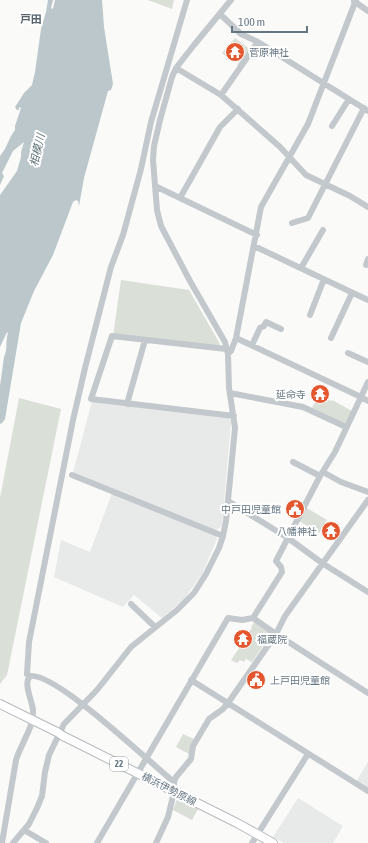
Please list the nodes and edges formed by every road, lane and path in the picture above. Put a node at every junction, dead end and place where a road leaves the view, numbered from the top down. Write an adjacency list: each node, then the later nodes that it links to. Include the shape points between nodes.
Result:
1 (187, 0): 16 (street, via 151,122)
2 (231, 0): 5 (street)
3 (355, 1): 4 (street); 8 (street)
4 (368, 11)
5 (220, 14): 6 (street, via 241,34); 7 (street)
6 (258, 42): 8 (street); 9 (street)
7 (176, 68): 9 (street); 15 (street, via 160,120 154,146)
8 (324, 83): 10 (street); 14 (street, via 308,124)
9 (221, 95): 11 (street)
10 (349, 99): 12 (street); 13 (street)
11 (238, 109): 14 (street); 19 (street, via 220,127)
12 (366, 109): 17 (street)
13 (333, 123)
14 (289, 157): 17 (street, via 306,175); 23 (street, via 261,207)
15 (154, 163): 16 (street, via 144,165); 18 (street)
16 (141, 169): 59 (street, via 126,225 111,267 76,408 29,642)
17 (324, 184): 20 (street); 21 (street, via 308,218)
18 (156, 186): 19 (street); 35 (street, via 157,210 165,235 225,342)
19 (180, 198): 23 (street)
20 (368, 208)
21 (292, 224)
22 (323, 230): 25 (street)
23 (256, 235): 24 (street)
24 (254, 246): 25 (street); 32 (street)
25 (301, 268): 26 (street)
26 (324, 280): 27 (street); 29 (street)
27 (352, 292): 28 (street); 31 (street)
28 (368, 300)
29 (310, 315)
30 (281, 329): 34 (street, via 267,320)
31 (333, 336)
32 (236, 338): 34 (street); 35 (street, via 231,351)
33 (145, 340): 35 (street); 42 (street); 42 (street, via 112,336 91,399)
34 (252, 345): 40 (street)
35 (227, 352): 39 (street)
36 (350, 355): 37 (street)
37 (368, 362)
38 (368, 382): 40 (street)
39 (230, 393): 43 (street); 44 (street, via 303,407)
40 (361, 397): 41 (street); 44 (street)
41 (368, 401)
42 (127, 404): 43 (street)
43 (234, 416): 50 (street)
44 (346, 428): 46 (street)
45 (293, 462): 46 (street)
46 (322, 474): 48 (street); 52 (street)
47 (72, 475): 51 (street)
48 (368, 492)
49 (368, 500): 53 (street)
50 (228, 501): 51 (street); 52 (street)
51 (223, 536): 57 (street, via 200,584 187,601)
52 (288, 538): 53 (street); 56 (street, via 276,561 282,572)
53 (322, 563): 54 (street); 58 (street, via 285,616)
54 (368, 592)
55 (131, 604): 57 (street)
56 (253, 618): 58 (street); 60 (street, via 228,618)
57 (156, 627): 64 (street, via 131,647)
58 (276, 634): 61 (street); 63 (street)
59 (28, 676): 64 (street, via 48,682); 65 (street, via 33,709)
60 (191, 680): 63 (street); 67 (street)
61 (368, 693)
62 (0, 704): 65 (main road, 22)
63 (228, 704): 66 (street); 70 (street, via 209,718 193,746 191,759)
64 (83, 705): 67 (street); 73 (street, via 64,724 54,745 48,760 42,796)
65 (30, 719): 68 (main road, 横浜伊勢原線 / 22); 69 (street, via 19,748)
66 (308, 754): 71 (street); 74 (street)
67 (146, 758): 68 (street); 70 (street)
68 (137, 773): 72 (main road, 横浜伊勢原線 / 22); 78 (street)
69 (13, 782): 75 (street); 76 (street, via 7,837)
70 (174, 782): 72 (street)
71 (368, 791)
72 (174, 792): 74 (main road, 横浜伊勢原線 / 22); 79 (street, via 168,817)
73 (24, 830): 76 (street); 77 (street)
74 (257, 834): 80 (street); 81 (main road, 横浜伊勢原線 / 22)
75 (2, 843)
76 (12, 843)
77 (46, 843)
78 (96, 843)
79 (156, 843)
80 (252, 843)
81 (274, 843)

